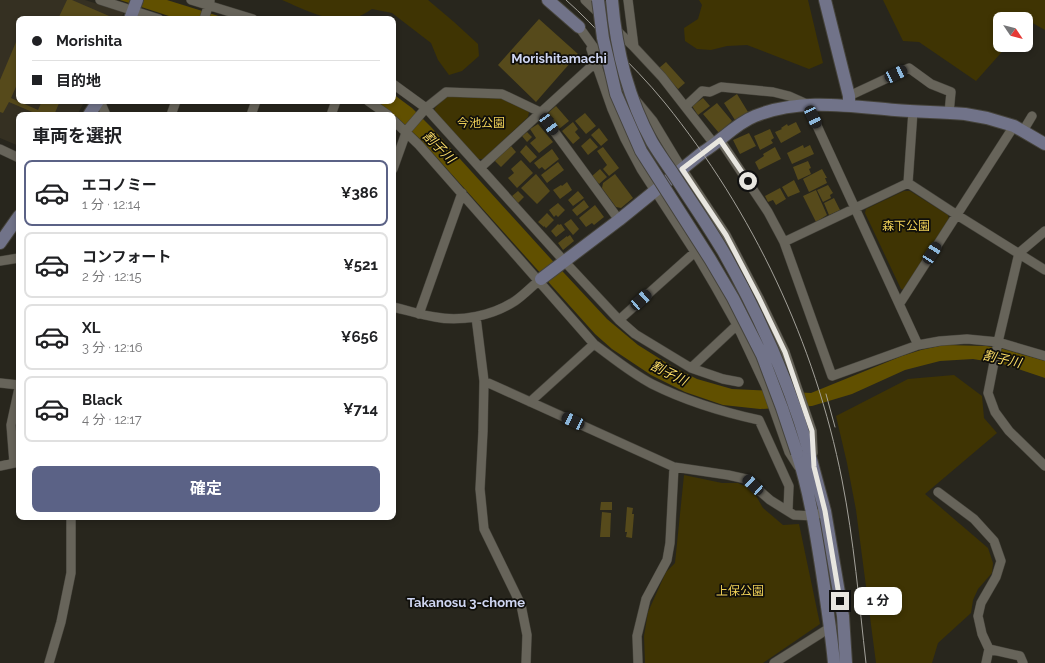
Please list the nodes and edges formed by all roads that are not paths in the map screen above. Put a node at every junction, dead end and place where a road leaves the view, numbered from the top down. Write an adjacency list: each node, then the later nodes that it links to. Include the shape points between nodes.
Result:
1 (100, 0): 10 (street)
2 (191, 0): 9 (street)
3 (548, 0): 14 (street)
4 (585, 0): 15 (street)
5 (598, 0): 72 (street, bridge, via 602,38 616,94 641,151 733,298 762,355 782,408)
6 (612, 0): 72 (street, bridge, via 614,26 622,64 634,104 652,142 722,250 746,293 797,412)
7 (628, 0): 15 (street)
8 (825, 0): 18 (street)
9 (209, 5): 12 (street); 13 (street)
10 (134, 9): 11 (street)
11 (152, 16)
12 (205, 16)
13 (244, 16)
14 (579, 27): 16 (street); 37 (street, via 605,63 653,120)
15 (634, 47): 21 (street)
16 (596, 62): 25 (street); 39 (street, via 625,139)
17 (396, 87): 22 (street)
18 (849, 101): 20 (street); 23 (street); 26 (street, via 909,68 931,84 951,92)
19 (372, 104): 24 (street)
20 (807, 104): 21 (street, via 773,92 721,87 710,92 702,91); 31 (street, via 775,109 754,117 734,127); 41 (street)
21 (686, 106): 31 (street)
22 (424, 110): 25 (street, via 446,92 485,92 502,94); 30 (street); 36 (street)
23 (913, 111): 26 (street); 38 (street)
24 (384, 112)
25 (540, 112): 36 (street); 44 (street)
26 (949, 113): 29 (street, via 987,118)
27 (1032, 116): 29 (street)
28 (396, 123): 30 (street)
29 (1019, 128): 32 (street); 42 (street)
30 (406, 132): 35 (street); 40 (street)
31 (718, 142): 37 (street); 46 (street, via 768,212)
32 (1045, 144)
33 (0, 149): 34 (street)
34 (16, 157)
35 (396, 160)
36 (480, 168): 52 (street)
37 (682, 169): 39 (street); 77 (street, via 726,235 785,352 812,431)
38 (908, 183): 41 (street); 42 (street)
39 (654, 191): 44 (street); 48 (street)
40 (462, 193): 54 (street); 57 (street)
41 (855, 208): 46 (street); 55 (street)
42 (957, 215): 49 (street); 55 (street)
43 (16, 220): 47 (street)
44 (619, 220): 52 (street)
45 (1045, 231): 49 (street)
46 (784, 242): 63 (street, via 832,376)
47 (0, 243)
48 (694, 252): 59 (street); 60 (street)
49 (1019, 253): 53 (street); 61 (street)
50 (16, 258): 51 (street)
51 (0, 261)
52 (563, 263): 54 (street); 59 (street)
53 (1045, 270)
54 (540, 280): 58 (street, via 515,301); 62 (street)
55 (900, 303): 63 (street)
56 (396, 308): 57 (street)
57 (419, 314): 58 (street, via 449,319)
58 (476, 317): 66 (street)
59 (619, 320): 65 (street, via 635,334)
60 (737, 325): 65 (street); 78 (street, via 766,387 789,452)
61 (998, 342): 63 (street, via 968,339); 64 (street); 75 (street, via 988,392 995,412 1009,431)
62 (594, 344): 71 (street); 80 (street, via 625,367 687,400 760,420 789,486)
63 (918, 345)
64 (1045, 356)
65 (691, 368): 67 (street)
66 (484, 381): 71 (street); 86 (street, via 480,490 484,529 521,605 527,635)
67 (739, 382)
68 (0, 383): 69 (street)
69 (16, 386)
70 (16, 401): 73 (street, via 11,425)
71 (530, 402): 76 (street)
72 (803, 451): 77 (street); 78 (street)
73 (16, 462): 74 (street)
74 (0, 466)
75 (1045, 466)
76 (674, 467): 80 (street, via 746,479 770,500); 87 (street, via 667,560 646,599 637,636)
77 (814, 467): 81 (street)
78 (805, 477): 81 (street)
79 (938, 492): 84 (street, via 974,519 994,541 1001,561 981,603 978,616)
80 (788, 510): 81 (street, via 794,515)
81 (819, 514): 83 (street); 90 (street, via 842,616)
82 (72, 520): 85 (street, via 71,573)
83 (831, 627): 88 (street); 89 (street)
84 (989, 649): 91 (street); 92 (street, via 1020,656)
85 (49, 663)
86 (526, 663)
87 (638, 663)
88 (774, 663)
89 (834, 663)
90 (846, 663)
91 (986, 663)
92 (1023, 663)

